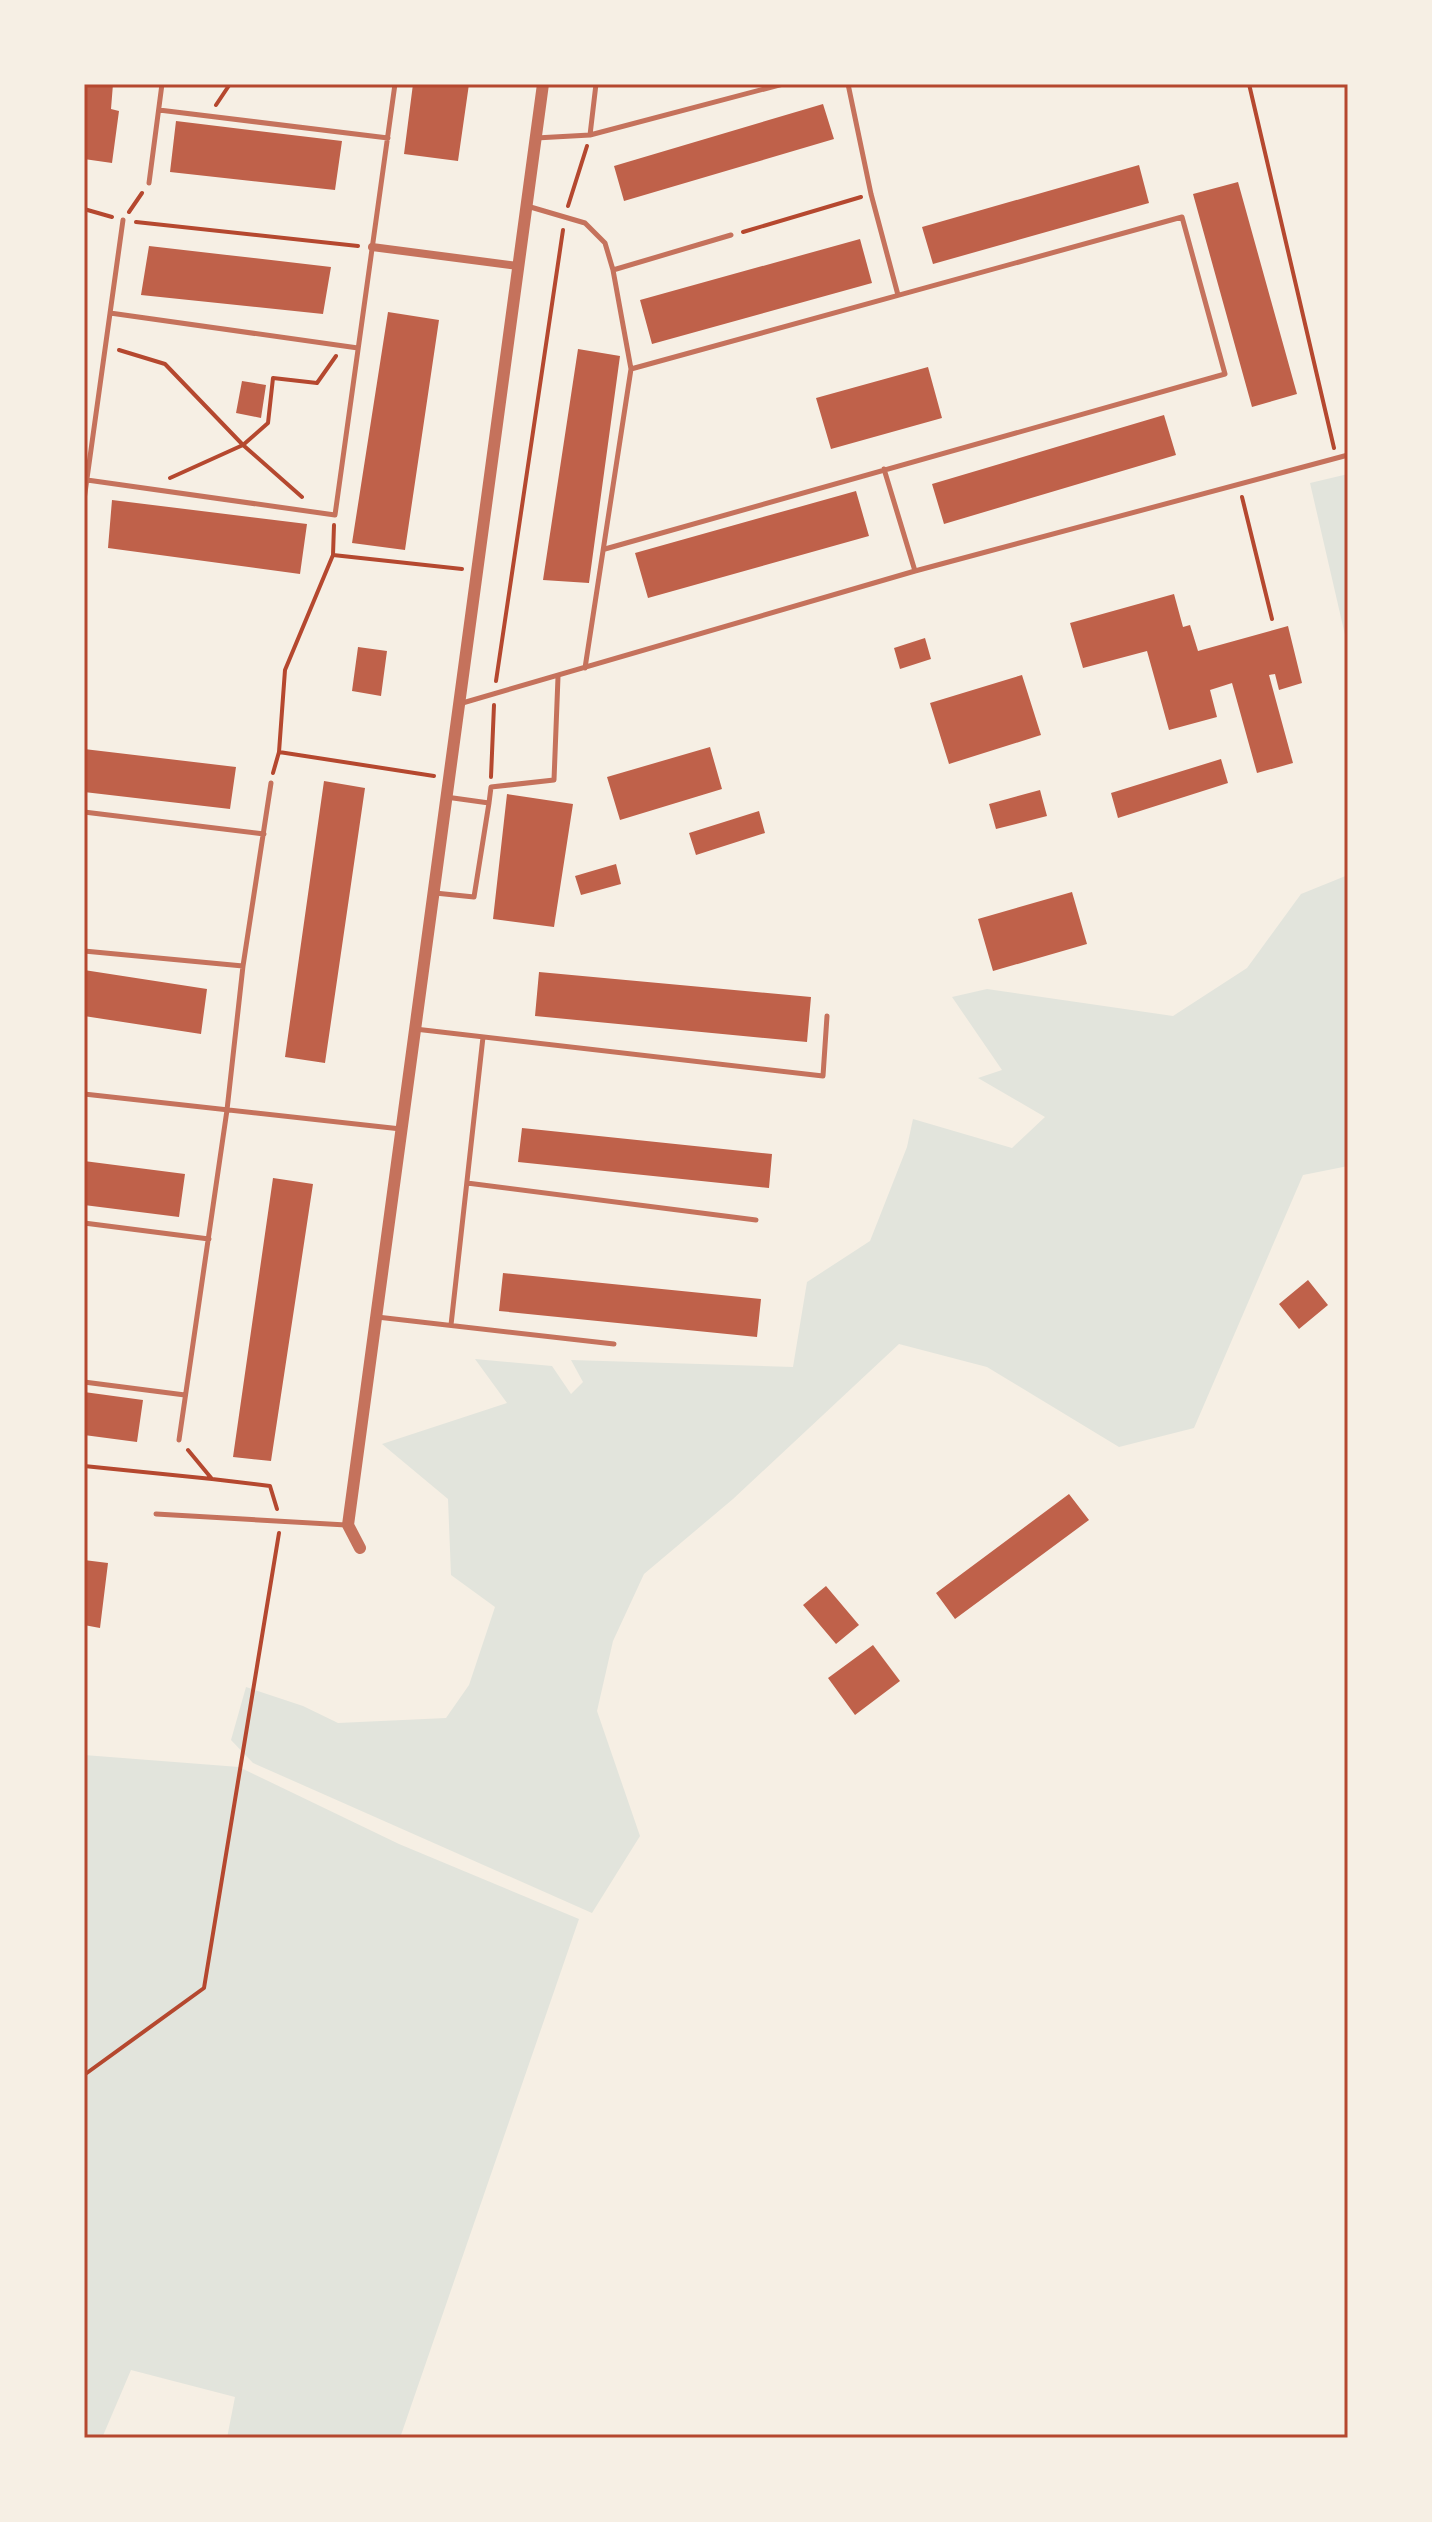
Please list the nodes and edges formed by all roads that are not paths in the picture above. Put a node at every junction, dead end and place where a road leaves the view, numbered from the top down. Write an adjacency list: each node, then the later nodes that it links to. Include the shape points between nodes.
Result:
1 (162, 84): 7 (lane)
2 (395, 84): 9 (lane)
3 (543, 84): 10 (street)
4 (596, 84): 8 (lane)
5 (783, 84): 8 (lane)
6 (848, 84): 18 (lane)
7 (159, 110): 9 (lane); 11 (lane)
8 (590, 135): 10 (lane)
9 (389, 138): 15 (lane)
10 (536, 138): 12 (street)
11 (149, 183)
12 (526, 205): 16 (street); 17 (lane, via 585,223 605,243)
13 (123, 220): 19 (lane)
14 (731, 235): 17 (lane)
15 (372, 247): 16 (street); 20 (lane)
16 (518, 266): 30 (street)
17 (613, 270): 21 (lane)
18 (898, 295): 21 (lane); 23 (lane, via 1182,217 1225,374)
19 (110, 313): 20 (lane); 24 (lane)
20 (358, 348): 24 (lane, via 335,515)
21 (631, 369): 26 (lane)
22 (1348, 455): 27 (lane)
23 (884, 469): 26 (lane); 27 (lane)
24 (87, 480): 25 (lane)
25 (84, 500)
26 (605, 549): 28 (lane)
27 (915, 571): 28 (lane)
28 (585, 668): 29 (lane)
29 (558, 677): 30 (lane); 33 (lane, via 554,780 491,787)
30 (458, 704): 32 (street)
31 (271, 783): 35 (lane)
32 (446, 797): 33 (lane); 36 (street)
33 (489, 803): 36 (lane, via 474,897)
34 (84, 812): 35 (lane)
35 (264, 834): 38 (lane)
36 (434, 893): 40 (street)
37 (84, 951): 38 (lane)
38 (243, 966): 43 (lane)
39 (827, 1016): 41 (lane, via 823,1076)
40 (415, 1029): 41 (lane); 44 (street)
41 (483, 1037): 45 (lane)
42 (84, 1094): 43 (lane)
43 (227, 1110): 44 (lane); 48 (lane)
44 (402, 1129): 49 (street)
45 (467, 1183): 46 (lane); 50 (lane)
46 (756, 1220)
47 (84, 1223): 48 (lane)
48 (209, 1239): 53 (lane)
49 (377, 1317): 50 (lane); 56 (street)
50 (451, 1325): 51 (lane)
51 (614, 1344)
52 (84, 1382): 53 (lane)
53 (185, 1395): 54 (lane)
54 (179, 1440)
55 (156, 1514): 56 (lane)
56 (348, 1525): 57 (street)
57 (360, 1548)

